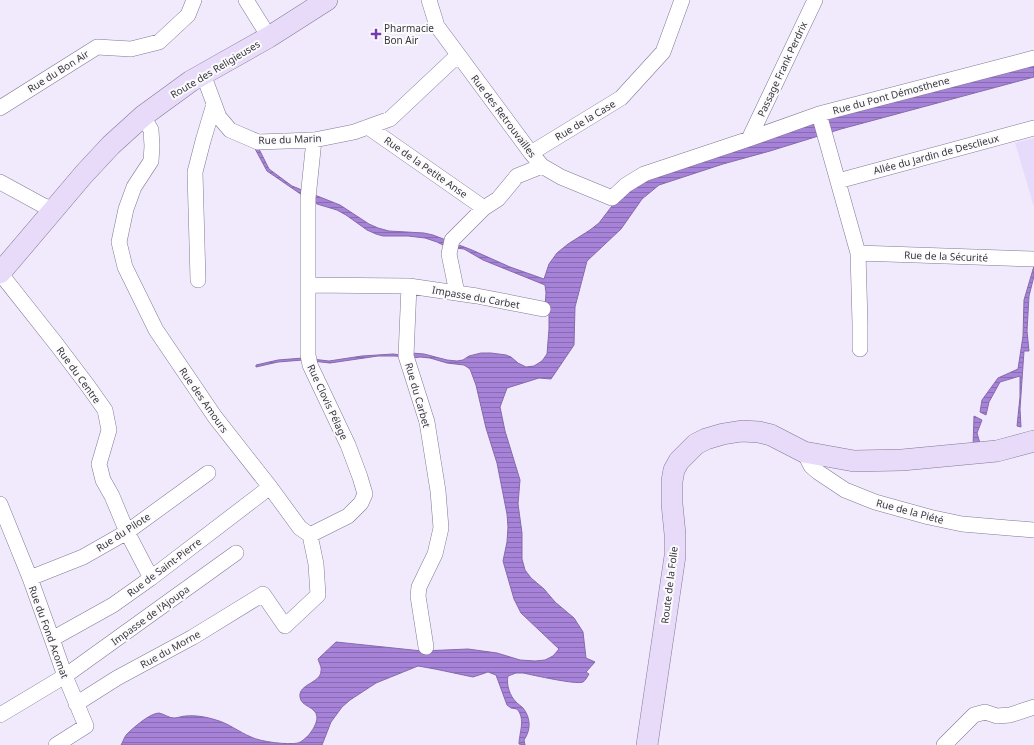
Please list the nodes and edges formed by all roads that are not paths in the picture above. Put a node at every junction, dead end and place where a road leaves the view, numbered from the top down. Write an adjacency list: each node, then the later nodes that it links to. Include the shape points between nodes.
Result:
1 (194, 0): 12 (street, Rue du Bon Air, via 188,15 158,42 131,49 97,47)
2 (246, 0): 7 (street)
3 (327, 0): 7 (street, Route des Religieuses)
4 (428, 0): 8 (street, Rue des Retrouvailles, via 437,26)
5 (682, 0): 19 (street, Rue de la Case, via 663,52 621,98)
6 (815, 0): 17 (street, Passage Frank Perdrix)
7 (269, 37): 10 (street, Route des Religieuses)
8 (458, 55): 15 (street, Rue du Marin, via 390,119); 19 (street, Rue des Retrouvailles)
9 (1034, 58): 13 (street, Rue du Pont Démosthene)
10 (203, 74): 11 (street, Rue du Marin); 14 (street, Route des Religieuses)
11 (214, 104): 18 (street, Rue du Marin, via 219,117 230,130 258,142); 29 (street, via 195,172)
12 (0, 108)
13 (819, 114): 17 (street, Rue du Pont Démosthene); 21 (street)
14 (143, 116): 25 (street, Route des Religieuses, via 111,145); 38 (street, Rue des Amours, via 152,130 151,161 134,187 126,209 119,242 125,267 156,330 215,417)
15 (368, 127): 18 (street, Rue du Marin); 24 (street, Rue de la Petite Anse)
16 (1034, 128): 21 (street, Allée du Jardin de Desclieux)
17 (749, 139): 23 (street, Rue du Pont Démosthene, via 644,174)
18 (314, 140): 30 (street, Rue Clovis Pélage, via 308,198)
19 (530, 153): 20 (street, Rue des Retrouvailles)
20 (542, 166): 23 (street, Rue des Retrouvailles, via 561,178); 24 (street, via 517,176 498,199)
21 (838, 181): 26 (street)
22 (0, 182): 25 (street, via 44,206)
23 (612, 198)
24 (484, 208): 32 (street, via 452,240 448,254)
25 (55, 209): 28 (street, Route des Religieuses)
26 (858, 253): 27 (street, Rue de la Sécurité); 34 (street)
27 (1034, 259)
28 (0, 273): 41 (street, Rue du Centre, via 105,410 109,430 99,464 103,480)
29 (198, 280)
30 (308, 285): 31 (street); 42 (street, Rue Clovis Pélage, via 310,365 348,445 365,494 361,503 348,516)
31 (409, 286): 32 (street, Impasse du Carbet); 47 (street, Rue du Carbet, via 406,356 426,422 438,491 440,528 435,554 419,588 418,596)
32 (456, 293): 33 (street, Impasse du Carbet)
33 (544, 309)
34 (860, 349)
35 (1034, 441): 36 (street, Route de la Folie, via 997,451 902,460 854,461)
36 (804, 452): 40 (street, Rue de la Piété, via 818,472 845,490 875,502 962,524); 53 (street, Route de la Folie, via 771,435 742,431 723,434 696,444 674,470 674,556)
37 (208, 473): 41 (street, Rue du Pilote)
38 (270, 487): 42 (street, Rue des Amours, via 300,528); 45 (street, Rue de Saint-Pierre)
39 (0, 504): 44 (street, Rue du Fond Acomat)
40 (1034, 530)
41 (127, 532): 44 (street, Rue du Pilote, via 83,557); 45 (street, Rue du Centre)
42 (310, 535): 49 (street, Rue du Morne, via 316,564 318,595 285,626 263,594)
43 (236, 553): 48 (street, Impasse de l'Ajoupa)
44 (30, 578): 46 (street, Rue du Fond Acomat)
45 (151, 578): 46 (street, Rue de Saint-Pierre, via 113,604)
46 (52, 639): 48 (street, Rue du Fond Acomat)
47 (426, 647)
48 (65, 676): 49 (street, Rue du Fond Acomat); 51 (street, Impasse de l'Ajoupa)
49 (76, 704): 52 (street, Rue du Fond Acomat, via 86,726)
50 (1034, 707): 54 (street, via 1010,715 997,716 985,712 974,715)
51 (0, 715)
52 (56, 745)
53 (647, 745)
54 (944, 745)

